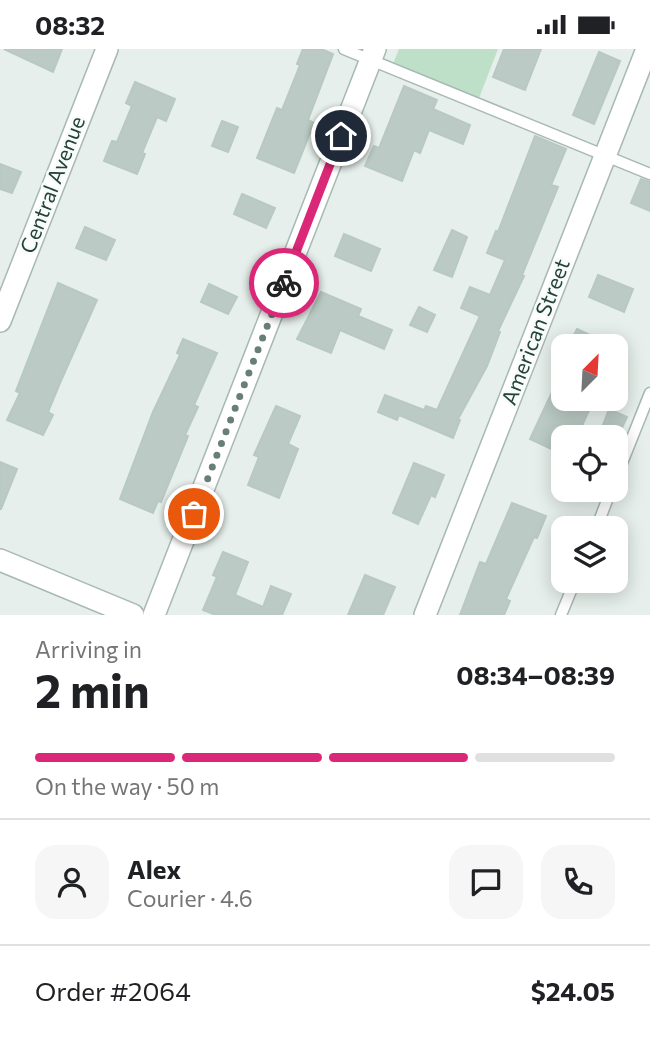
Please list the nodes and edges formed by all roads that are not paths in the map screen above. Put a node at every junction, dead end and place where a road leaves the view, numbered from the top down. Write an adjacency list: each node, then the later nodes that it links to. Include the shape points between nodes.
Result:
1 (107, 49): 7 (street, Central Avenue)
2 (344, 49): 4 (lane)
3 (647, 49): 5 (street, American Street)
4 (373, 54): 5 (lane); 13 (street)
5 (605, 156): 6 (lane); 14 (street, American Street)
6 (650, 174)
7 (0, 321)
8 (650, 393): 9 (lane)
9 (628, 448)
10 (0, 560): 12 (street)
11 (570, 593): 15 (lane)
12 (134, 615)
13 (154, 615)
14 (425, 615)
15 (561, 615)

